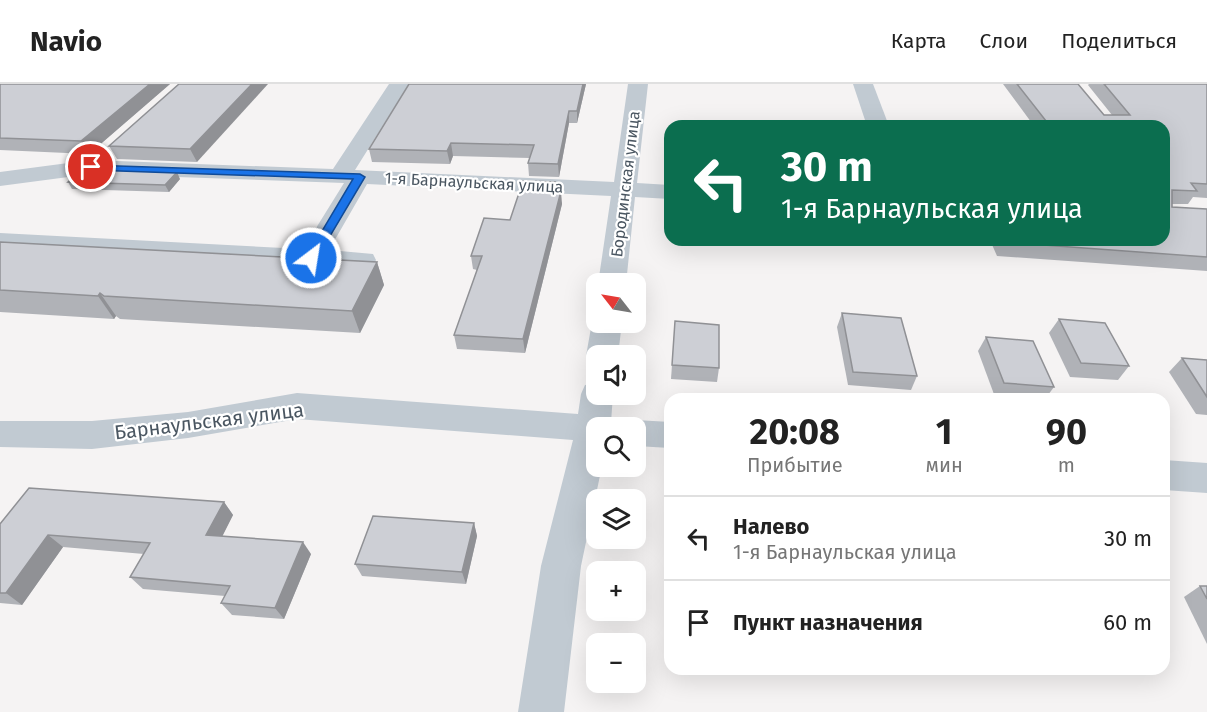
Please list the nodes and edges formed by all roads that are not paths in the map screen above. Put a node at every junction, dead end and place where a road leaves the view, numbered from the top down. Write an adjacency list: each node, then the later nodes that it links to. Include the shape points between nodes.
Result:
1 (399, 84): 7 (street)
2 (638, 84): 9 (street, Бородинская улица)
3 (863, 84): 4 (street)
4 (876, 120)
5 (116, 144): 6 (street)
6 (91, 167): 7 (street, 1-я Барнаульская улица); 8 (street, 1-я Барнаульская улица)
7 (350, 176): 9 (street, 1-я Барнаульская улица); 12 (street)
8 (0, 179)
9 (625, 190): 10 (street, 1-я Барнаульская улица); 14 (street, Бородинская улица)
10 (664, 192)
11 (0, 241): 12 (street)
12 (311, 258): 13 (street)
13 (363, 260)
14 (614, 273)
15 (586, 418): 16 (street, Барнаульская улица, via 297,406 188,425 92,435)
16 (0, 434)
17 (646, 434): 18 (street)
18 (664, 435)
19 (586, 460): 22 (street, via 561,566)
20 (1170, 475): 21 (street)
21 (1207, 478)
22 (541, 712)

